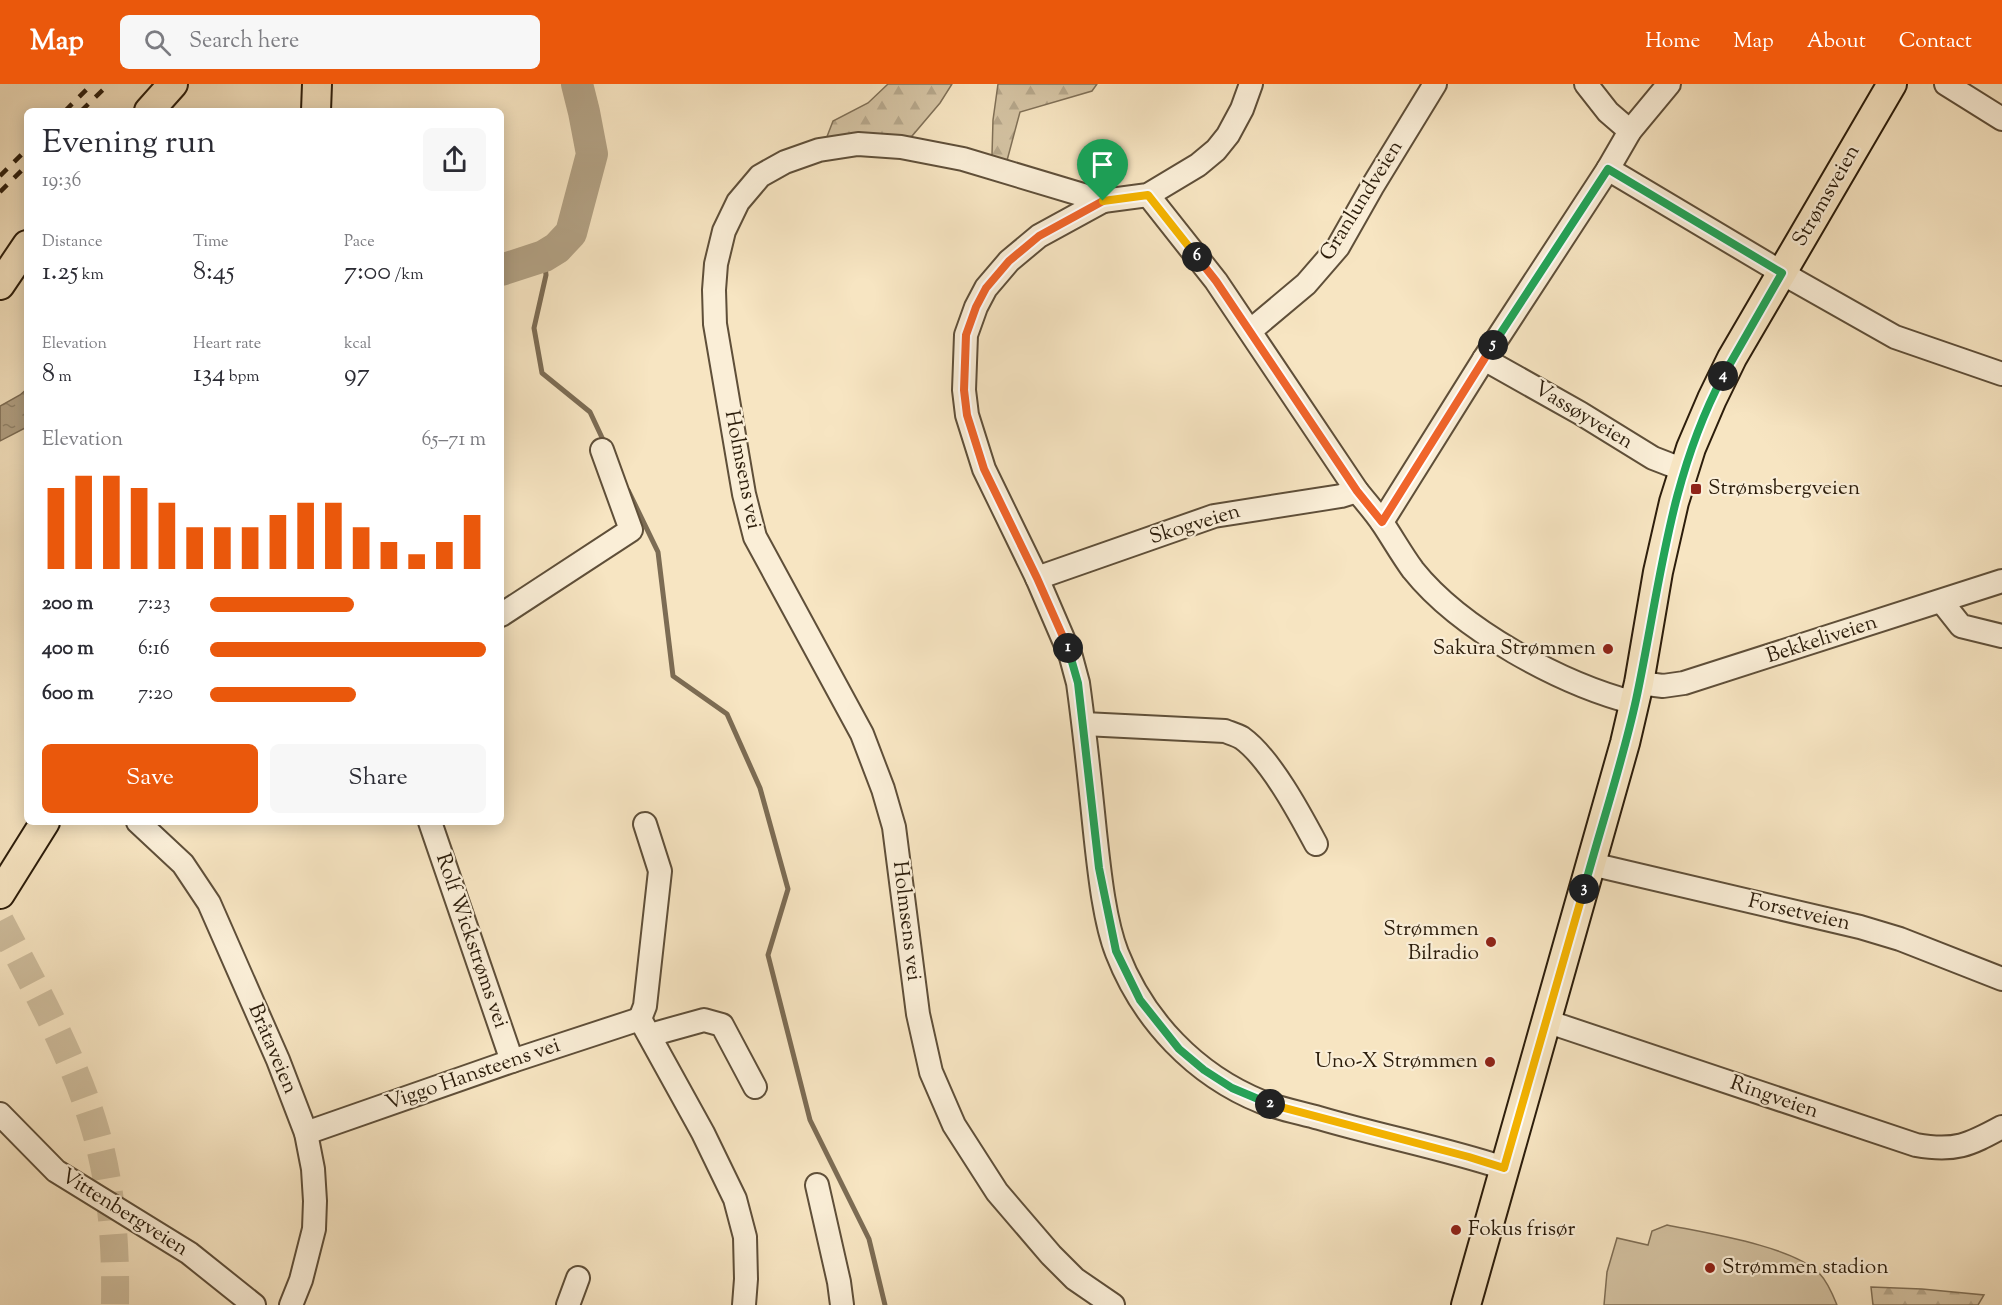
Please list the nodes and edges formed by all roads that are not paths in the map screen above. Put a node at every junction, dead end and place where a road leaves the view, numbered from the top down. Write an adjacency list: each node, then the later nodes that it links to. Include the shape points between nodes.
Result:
1 (317, 84): 8 (main road)
2 (1251, 84): 12 (street, Holmsens vei, via 1242,110 1216,150)
3 (1435, 84): 17 (street, Granlundveien, via 1338,247 1306,284)
4 (1586, 84): 10 (street, via 1608,112)
5 (1669, 84): 10 (street)
6 (1892, 84): 15 (main road, Strømsveien)
7 (1946, 84): 9 (street)
8 (316, 108)
9 (2002, 119)
10 (1630, 131): 11 (street)
11 (1608, 169): 15 (street); 18 (street)
12 (1148, 195): 13 (street, Holmsens vei); 17 (street)
13 (1103, 201): 24 (street, via 1039,236 1009,261 986,288 966,335 964,390 970,424 984,469); 54 (street, Holmsens vei, via 963,159 901,147 858,144 819,150 759,176 738,202 724,231 714,290 715,324 755,537 862,734 884,789 894,827 918,1014 930,1072 954,1125 998,1192 1075,1279)
14 (24, 250): 16 (main road)
15 (1782, 273): 19 (street, via 1895,337); 21 (main road, Strømsveien, via 1721,380)
16 (0, 285)
17 (1250, 331): 22 (street)
18 (1484, 359): 21 (street, Vassøyveien, via 1653,458); 23 (street)
19 (2002, 374)
20 (602, 450): 27 (street, via 631,530)
21 (1684, 470): 29 (main road, Strømsveien, via 1664,543)
22 (1357, 491): 23 (street); 24 (street, Skogveien, via 1214,516)
23 (1382, 522): 29 (street, via 1413,570 1445,602 1486,633 1538,666 1601,693)
24 (1037, 578): 30 (street, via 1071,657)
25 (2002, 581): 26 (street, Bekkeliveien)
26 (1942, 602): 28 (street, via 1961,626); 29 (street, Bekkeliveien, via 1684,683)
27 (504, 613)
28 (2002, 636)
29 (1637, 693): 36 (main road, Strømsveien)
30 (1083, 724): 35 (street, via 1225,731 1241,737 1278,780); 46 (street, via 1099,868 1116,951 1140,1000 1179,1049 1232,1088 1264,1103)
31 (645, 824): 40 (street, via 660,871)
32 (43, 825): 37 (main road)
33 (141, 825): 45 (street, Bråtaveien, via 183,864 209,903)
34 (431, 825): 41 (street, Rolf Wickstrøms vei)
35 (1316, 844)
36 (1591, 864): 38 (street, Forsetveien, via 1860,927); 39 (main road, Strømsveien)
37 (0, 894)
38 (2002, 980)
39 (1546, 1021): 44 (street, Ringveien, via 1916,1145 1957,1147); 46 (main road, Strømsveien)
40 (645, 1027): 41 (street, Viggo Hansteens vei); 42 (street, Viggo Hansteens vei, via 704,1020 722,1025); 52 (street, via 735,1199 745,1237)
41 (512, 1061): 45 (street, Viggo Hansteens vei)
42 (756, 1088)
43 (0, 1114): 49 (street, Vittenbergveien, via 56,1171 189,1253)
44 (2002, 1126)
45 (306, 1133): 50 (street, Bråtaveien, via 313,1169 314,1229)
46 (1504, 1168): 55 (main road, Strømsveien)
47 (816, 1185): 53 (street)
48 (578, 1278): 51 (street)
49 (254, 1305)
50 (291, 1305)
51 (568, 1305)
52 (744, 1305)
53 (842, 1305)
54 (1113, 1305)
55 (1466, 1305)

